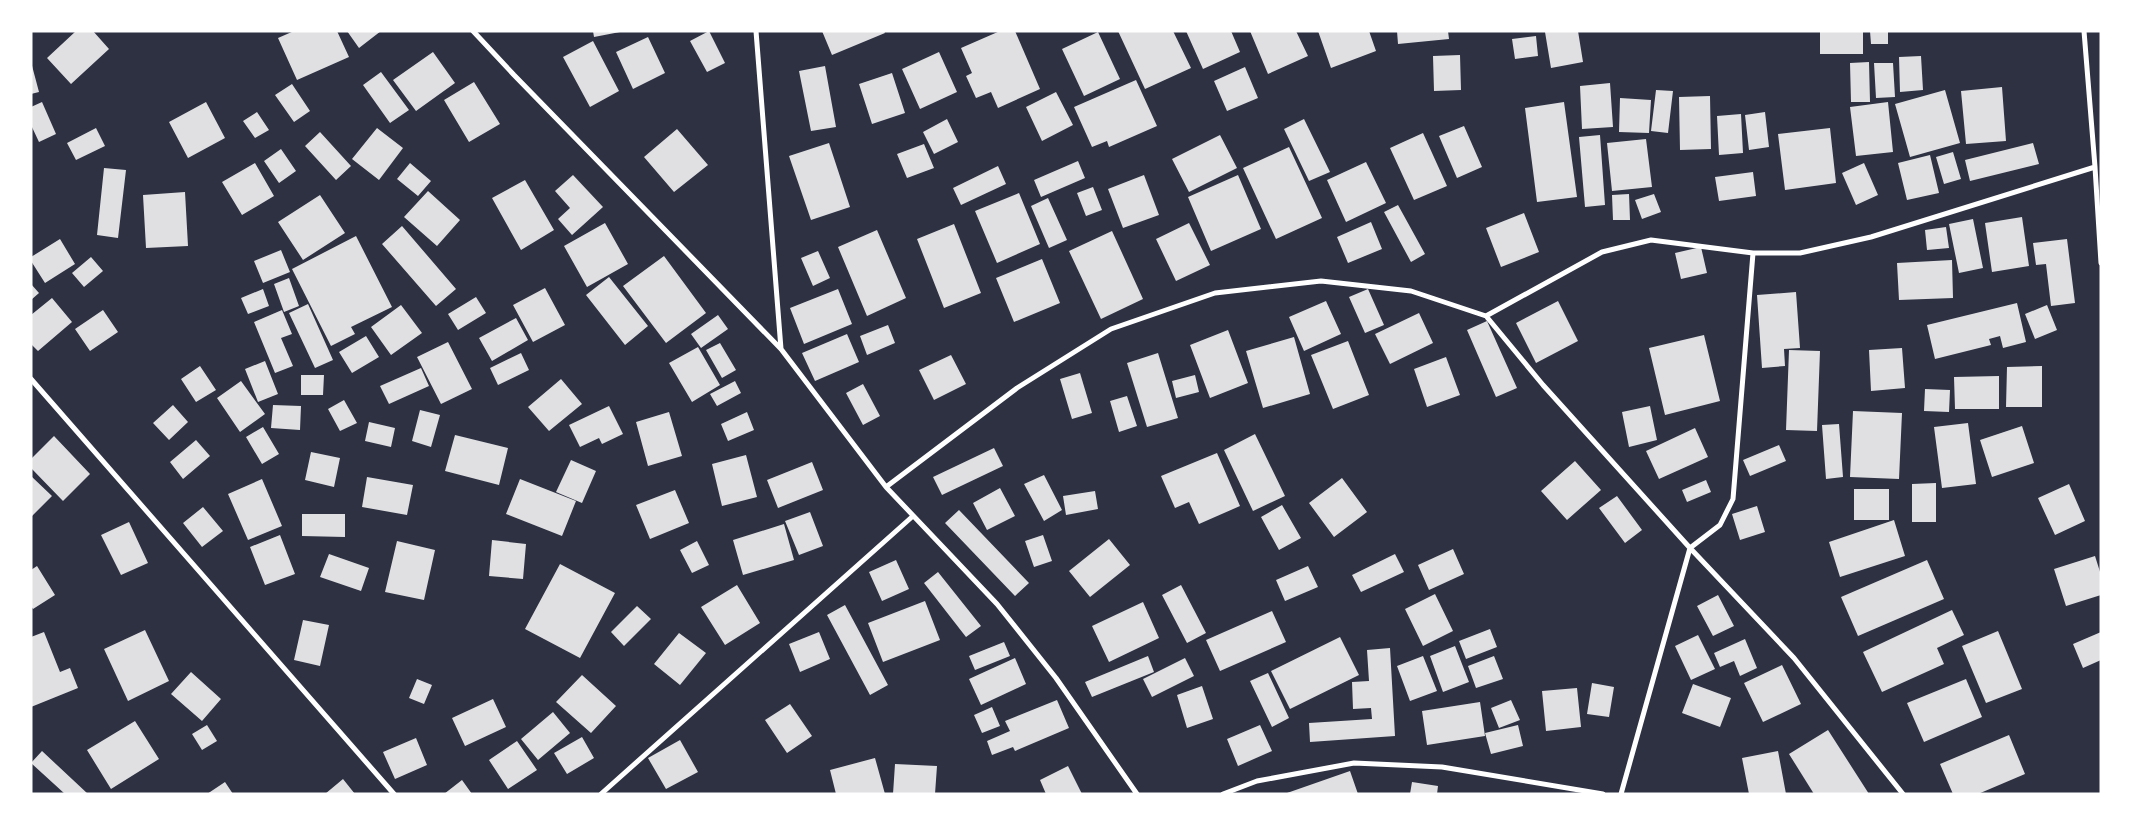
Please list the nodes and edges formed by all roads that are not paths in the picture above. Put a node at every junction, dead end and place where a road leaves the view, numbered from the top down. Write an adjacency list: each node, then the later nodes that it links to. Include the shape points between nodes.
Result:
1 (473, 31): 8 (street)
2 (756, 31): 8 (street)
3 (2084, 31): 4 (street)
4 (2096, 167): 5 (street, via 1871,237 1800,253); 6 (street)
5 (1752, 253): 7 (street, via 1652,240 1602,252); 12 (street, via 1733,499 1720,526)
6 (2101, 264)
7 (1486, 316): 10 (street, via 1411,291 1321,281 1215,293 1111,329 1017,388); 12 (street, via 1543,385)
8 (780, 349): 10 (street)
9 (31, 379): 13 (street)
10 (886, 487): 11 (street)
11 (913, 516): 14 (street); 15 (street, via 997,604 1056,678)
12 (1690, 548): 18 (street); 19 (street, via 1794,658)
13 (394, 794)
14 (601, 794)
15 (1137, 794)
16 (1223, 794): 17 (street, via 1257,781 1354,763 1442,767)
17 (1602, 794)
18 (1621, 794)
19 (1904, 794)

